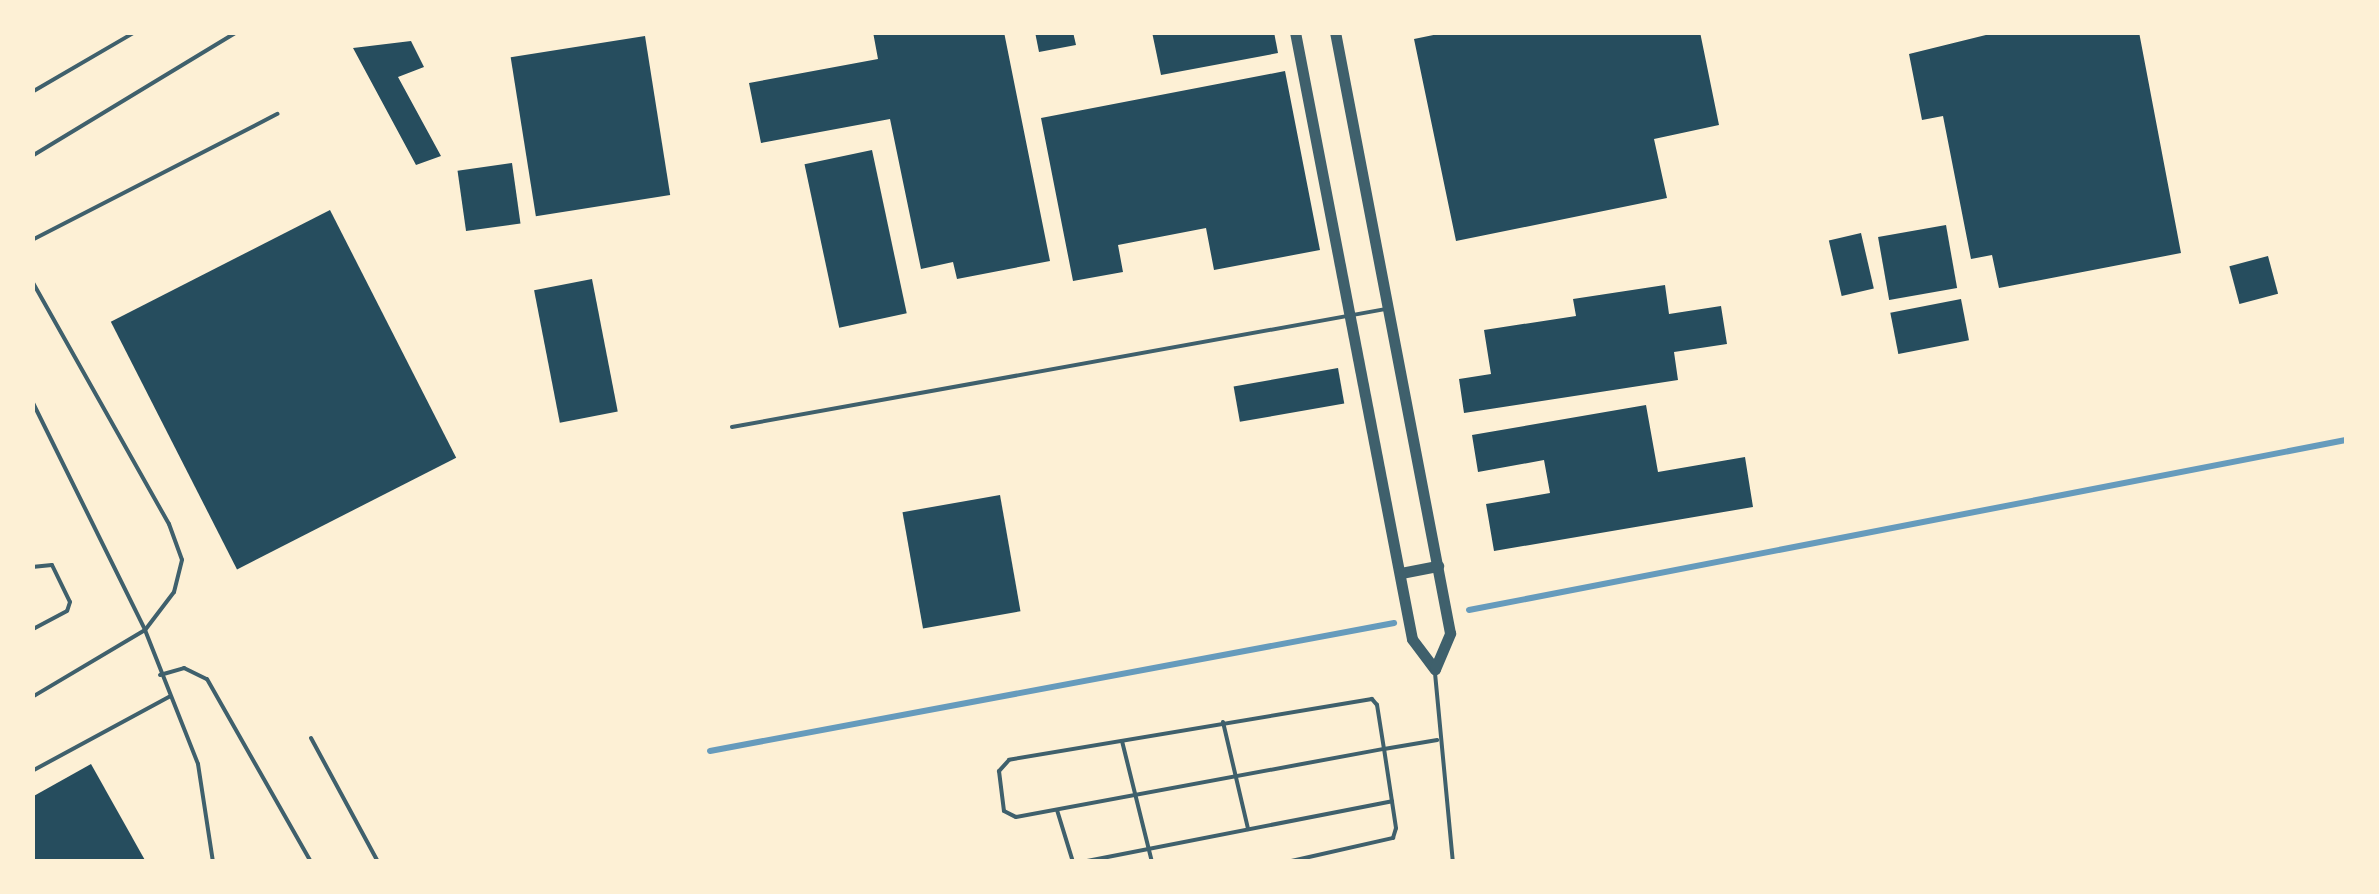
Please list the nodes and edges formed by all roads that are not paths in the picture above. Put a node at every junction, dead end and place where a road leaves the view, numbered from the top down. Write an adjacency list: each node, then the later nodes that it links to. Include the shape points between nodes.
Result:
1 (135, 32): 5 (lane)
2 (237, 32): 7 (lane)
3 (1295, 32): 11 (street)
4 (1335, 32): 10 (street)
5 (32, 92)
6 (277, 114): 8 (lane)
7 (32, 156)
8 (32, 240)
9 (32, 280): 18 (lane, via 181,548 174,592)
10 (1386, 309): 11 (lane); 14 (street)
11 (1346, 316): 13 (lane); 16 (street)
12 (32, 401): 18 (lane)
13 (732, 427)
14 (1438, 566): 16 (street); 19 (street, via 1450,633)
15 (32, 567): 17 (lane, via 52,564 70,602)
16 (1401, 573): 19 (street, via 1412,639)
17 (32, 630)
18 (146, 630): 20 (lane); 21 (lane)
19 (1435, 668): 26 (lane)
20 (160, 675): 22 (lane); 36 (lane, via 184,668 206,679)
21 (32, 697)
22 (169, 697): 28 (lane); 35 (lane, via 198,764)
23 (1223, 722): 25 (lane); 27 (lane, via 1367,696 1377,705); 29 (lane)
24 (310, 738): 37 (lane)
25 (1122, 740): 30 (lane); 32 (lane, via 1002,764 998,777 1007,814)
26 (1437, 740): 27 (lane); 42 (lane)
27 (1384, 748): 29 (lane); 31 (lane)
28 (32, 771)
29 (1238, 776): 30 (lane); 33 (lane)
30 (1134, 795): 32 (lane); 34 (lane)
31 (1392, 801): 33 (lane); 41 (lane, via 1396,828 1387,842)
32 (1057, 810): 38 (lane)
33 (1248, 829): 34 (lane)
34 (1148, 848): 39 (lane); 40 (lane)
35 (213, 862)
36 (311, 862)
37 (378, 862)
38 (1073, 862)
39 (1082, 862)
40 (1152, 862)
41 (1286, 862)
42 (1453, 862)

